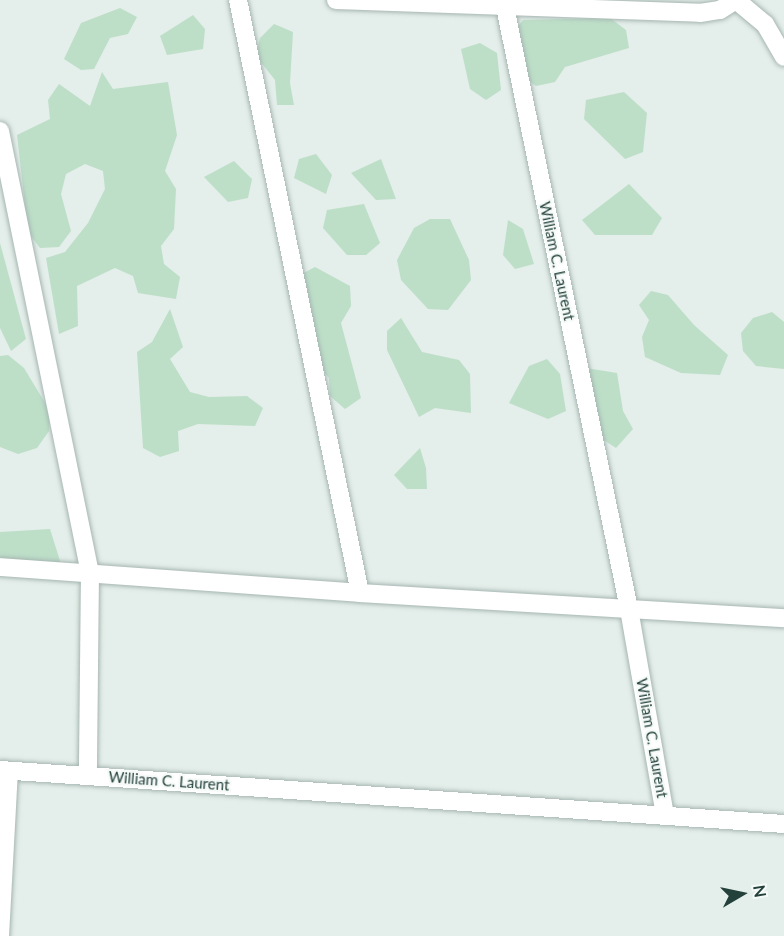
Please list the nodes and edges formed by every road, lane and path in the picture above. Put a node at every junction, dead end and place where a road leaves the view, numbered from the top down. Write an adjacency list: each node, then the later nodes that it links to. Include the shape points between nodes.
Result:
1 (238, 0): 9 (street)
2 (336, 0): 4 (street)
3 (736, 0): 4 (street, via 720,10 680,13); 5 (street, via 765,24)
4 (505, 7): 10 (street, William C. Laurent)
5 (784, 57)
6 (0, 131): 8 (street)
7 (0, 567): 8 (street)
8 (90, 572): 9 (street); 13 (street)
9 (360, 593): 10 (street)
10 (629, 609): 11 (street); 14 (street, William C. Laurent)
11 (784, 618)
12 (4, 771): 13 (street, William C. Laurent); 16 (street)
13 (88, 776): 14 (street, William C. Laurent)
14 (665, 815): 15 (street)
15 (784, 824)
16 (0, 936)

